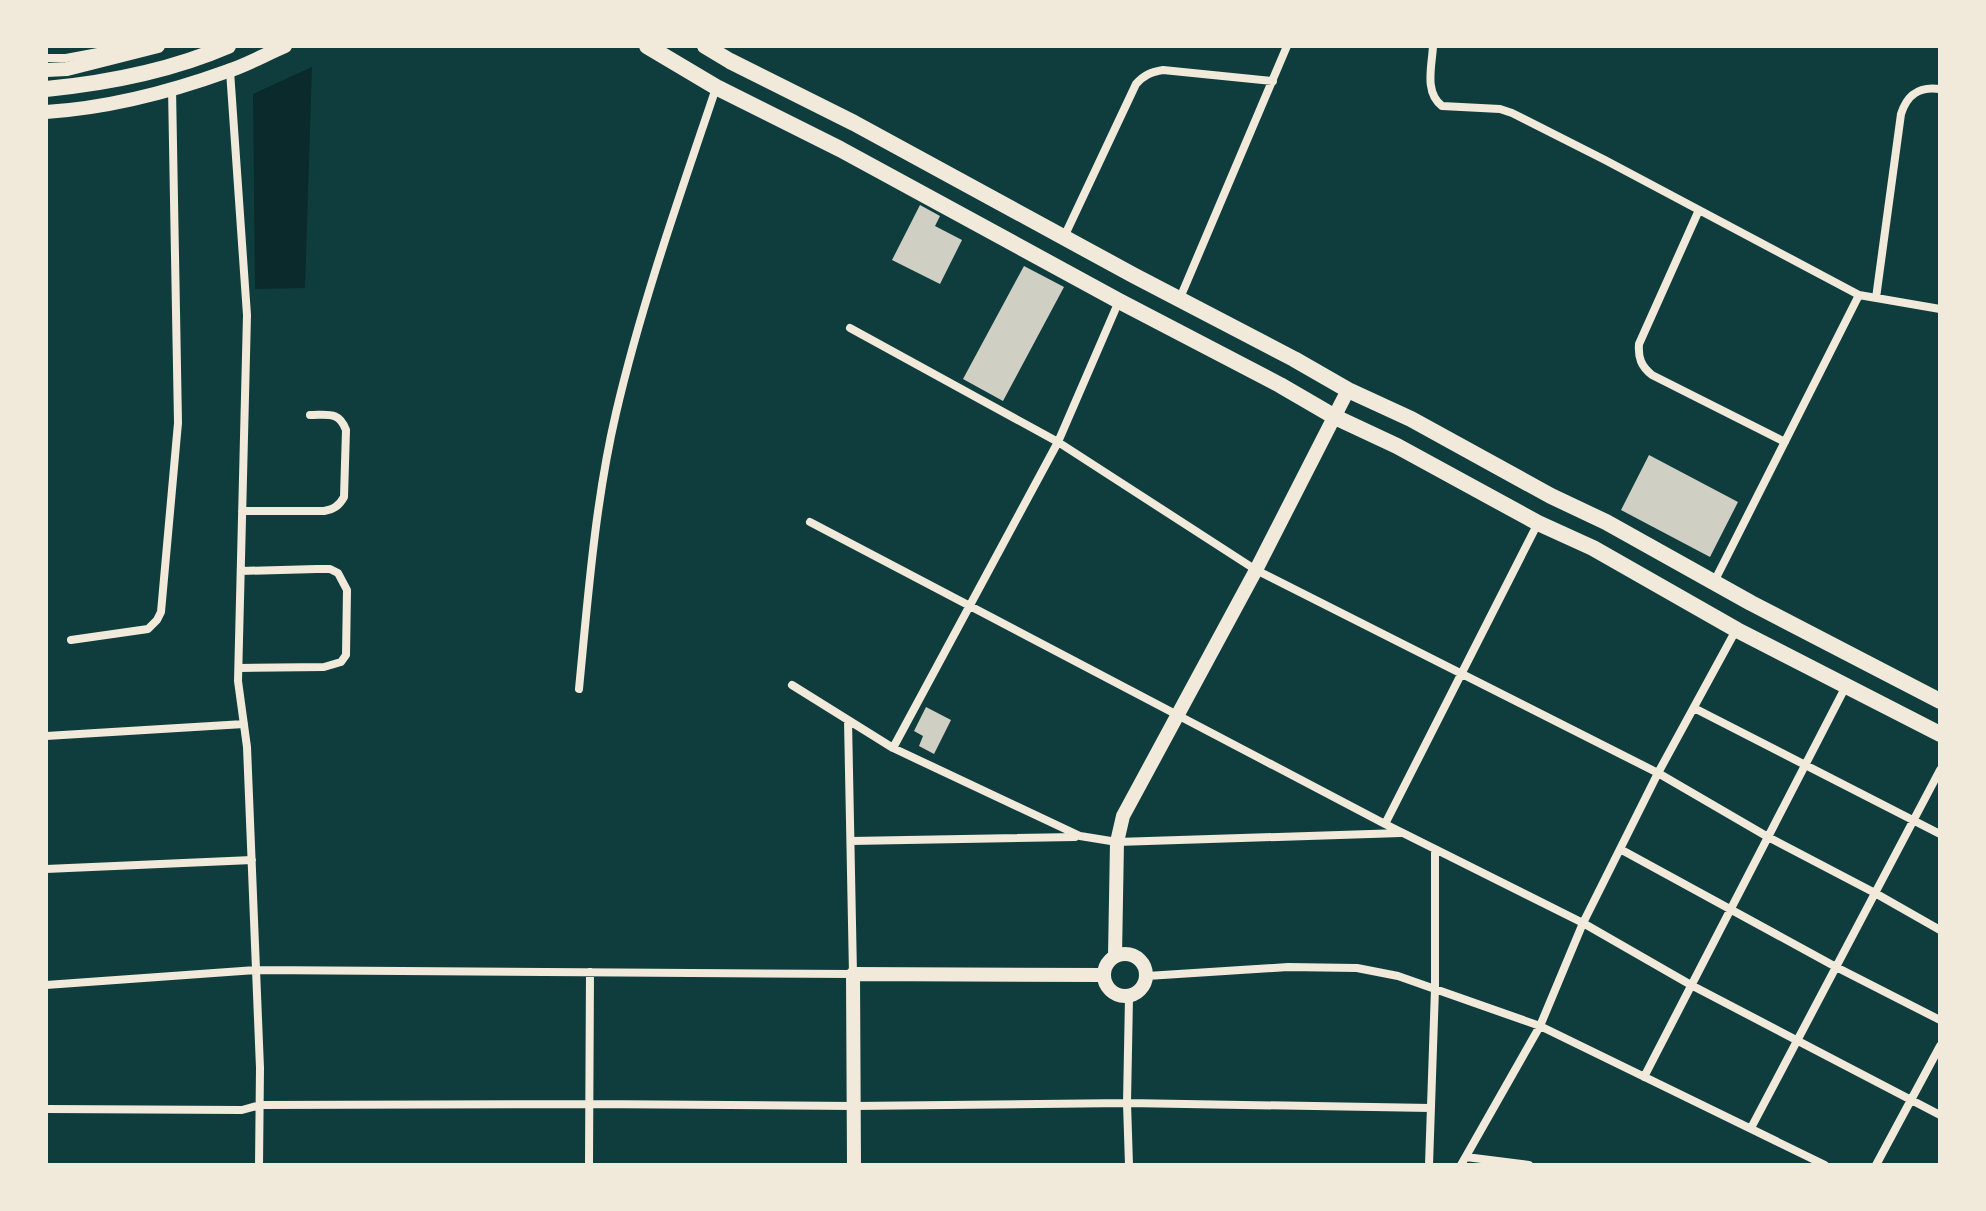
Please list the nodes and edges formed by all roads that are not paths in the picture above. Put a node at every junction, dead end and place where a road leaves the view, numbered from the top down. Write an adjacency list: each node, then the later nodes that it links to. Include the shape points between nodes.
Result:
1 (130, 46): 9 (street)
2 (158, 46): 10 (street)
3 (228, 46): 15 (main road, via 127,78)
4 (285, 46): 11 (street)
5 (647, 46): 13 (main road)
6 (705, 46): 19 (main road)
7 (1287, 46): 12 (street)
8 (1433, 46): 18 (street, via 1431,84 1442,106 1512,113)
9 (46, 58)
10 (46, 70)
11 (230, 71): 14 (street); 31 (street, via 247,315)
12 (1273, 81): 19 (street, via 1163,70 1142,77); 21 (street)
13 (716, 87): 23 (main road); 44 (street, via 649,288 616,413 598,506)
14 (172, 88): 17 (street); 39 (street, via 178,423 161,612 148,629)
15 (46, 89)
16 (1940, 89): 22 (street, via 1920,89 1905,102 1901,114)
17 (46, 112)
18 (1699, 210): 20 (street); 30 (street, via 1638,355 1652,375)
19 (1063, 237): 21 (main road)
20 (1859, 295): 22 (street); 30 (street)
21 (1180, 298): 26 (main road)
22 (1876, 298): 24 (street)
23 (1119, 301): 28 (main road); 29 (street)
24 (1940, 309)
25 (850, 328): 29 (street)
26 (1348, 390): 28 (street); 36 (main road)
27 (310, 415): 31 (street, via 337,417 346,430 344,497 339,505 324,511)
28 (1335, 417): 33 (main road); 34 (street)
29 (1058, 442): 34 (street); 37 (street)
30 (1785, 442): 36 (street)
31 (242, 511): 35 (street)
32 (810, 522): 37 (street)
33 (1538, 523): 38 (main road, via 1593,548); 41 (street)
34 (1256, 570): 41 (street); 47 (street)
35 (241, 571): 40 (street); 40 (street, via 338,573 347,590 346,655 324,667)
36 (1714, 583): 45 (main road)
37 (969, 608): 47 (street); 52 (street)
38 (1737, 630): 43 (main road); 46 (street)
39 (71, 640)
40 (239, 668): 49 (street)
41 (1461, 672): 55 (street); 57 (street)
42 (792, 685): 48 (street)
43 (1847, 685): 50 (main road); 53 (street)
44 (579, 689)
45 (1940, 701)
46 (1694, 708): 53 (street); 55 (street)
47 (1179, 715): 57 (street); 63 (street, via 1123,816)
48 (848, 720): 52 (street); 62 (street)
49 (244, 724): 51 (street); 66 (street)
50 (1940, 734)
51 (46, 736)
52 (893, 748): 60 (street)
53 (1805, 765): 56 (street); 61 (street)
54 (1940, 770): 56 (street)
55 (1658, 773): 61 (street); 64 (street)
56 (1913, 822): 59 (street); 68 (street)
57 (1385, 824): 58 (street)
58 (1401, 833): 63 (street); 65 (street)
59 (1940, 834)
60 (1080, 836): 62 (street); 63 (street)
61 (1768, 837): 68 (street); 69 (street)
62 (851, 841): 76 (street)
63 (1117, 842): 72 (street)
64 (1620, 849): 69 (street); 70 (street)
65 (1435, 850): 70 (street); 81 (street)
66 (252, 860): 67 (street); 74 (street)
67 (46, 869)
68 (1875, 893): 71 (street); 73 (street)
69 (1731, 909): 73 (street); 80 (street)
70 (1583, 923): 80 (street); 84 (street)
71 (1940, 930)
72 (1115, 956): 77 (street); 78 (street, via 1137,957)
73 (1836, 967): 83 (street); 85 (street)
74 (256, 970): 75 (street); 79 (street); 91 (street)
75 (590, 972): 76 (street); 90 (street)
76 (853, 974): 77 (street); 92 (street)
77 (1104, 975): 82 (street, via 1114,994)
78 (1147, 976): 81 (street, via 1357,968); 82 (street, via 1142,990)
79 (46, 985)
80 (1691, 985): 85 (street); 87 (street)
81 (1435, 989): 84 (street); 93 (street)
82 (1129, 997): 89 (street)
83 (1940, 1020)
84 (1540, 1026): 87 (street); 97 (street)
85 (1798, 1040): 88 (street); 96 (street)
86 (1940, 1046): 88 (street)
87 (1644, 1077): 96 (street)
88 (1911, 1100): 95 (street); 105 (street)
89 (1127, 1103): 92 (street); 93 (street); 101 (street)
90 (589, 1104): 91 (street); 92 (street); 99 (street)
91 (260, 1105): 94 (street, via 242,1110); 98 (street)
92 (854, 1106): 100 (street)
93 (1431, 1108): 102 (street)
94 (46, 1109)
95 (1940, 1115)
96 (1751, 1128): 104 (street)
97 (1464, 1161): 103 (street)
98 (259, 1165)
99 (589, 1165)
100 (854, 1165)
101 (1129, 1165)
102 (1429, 1165)
103 (1529, 1165)
104 (1825, 1165)
105 (1876, 1165)

